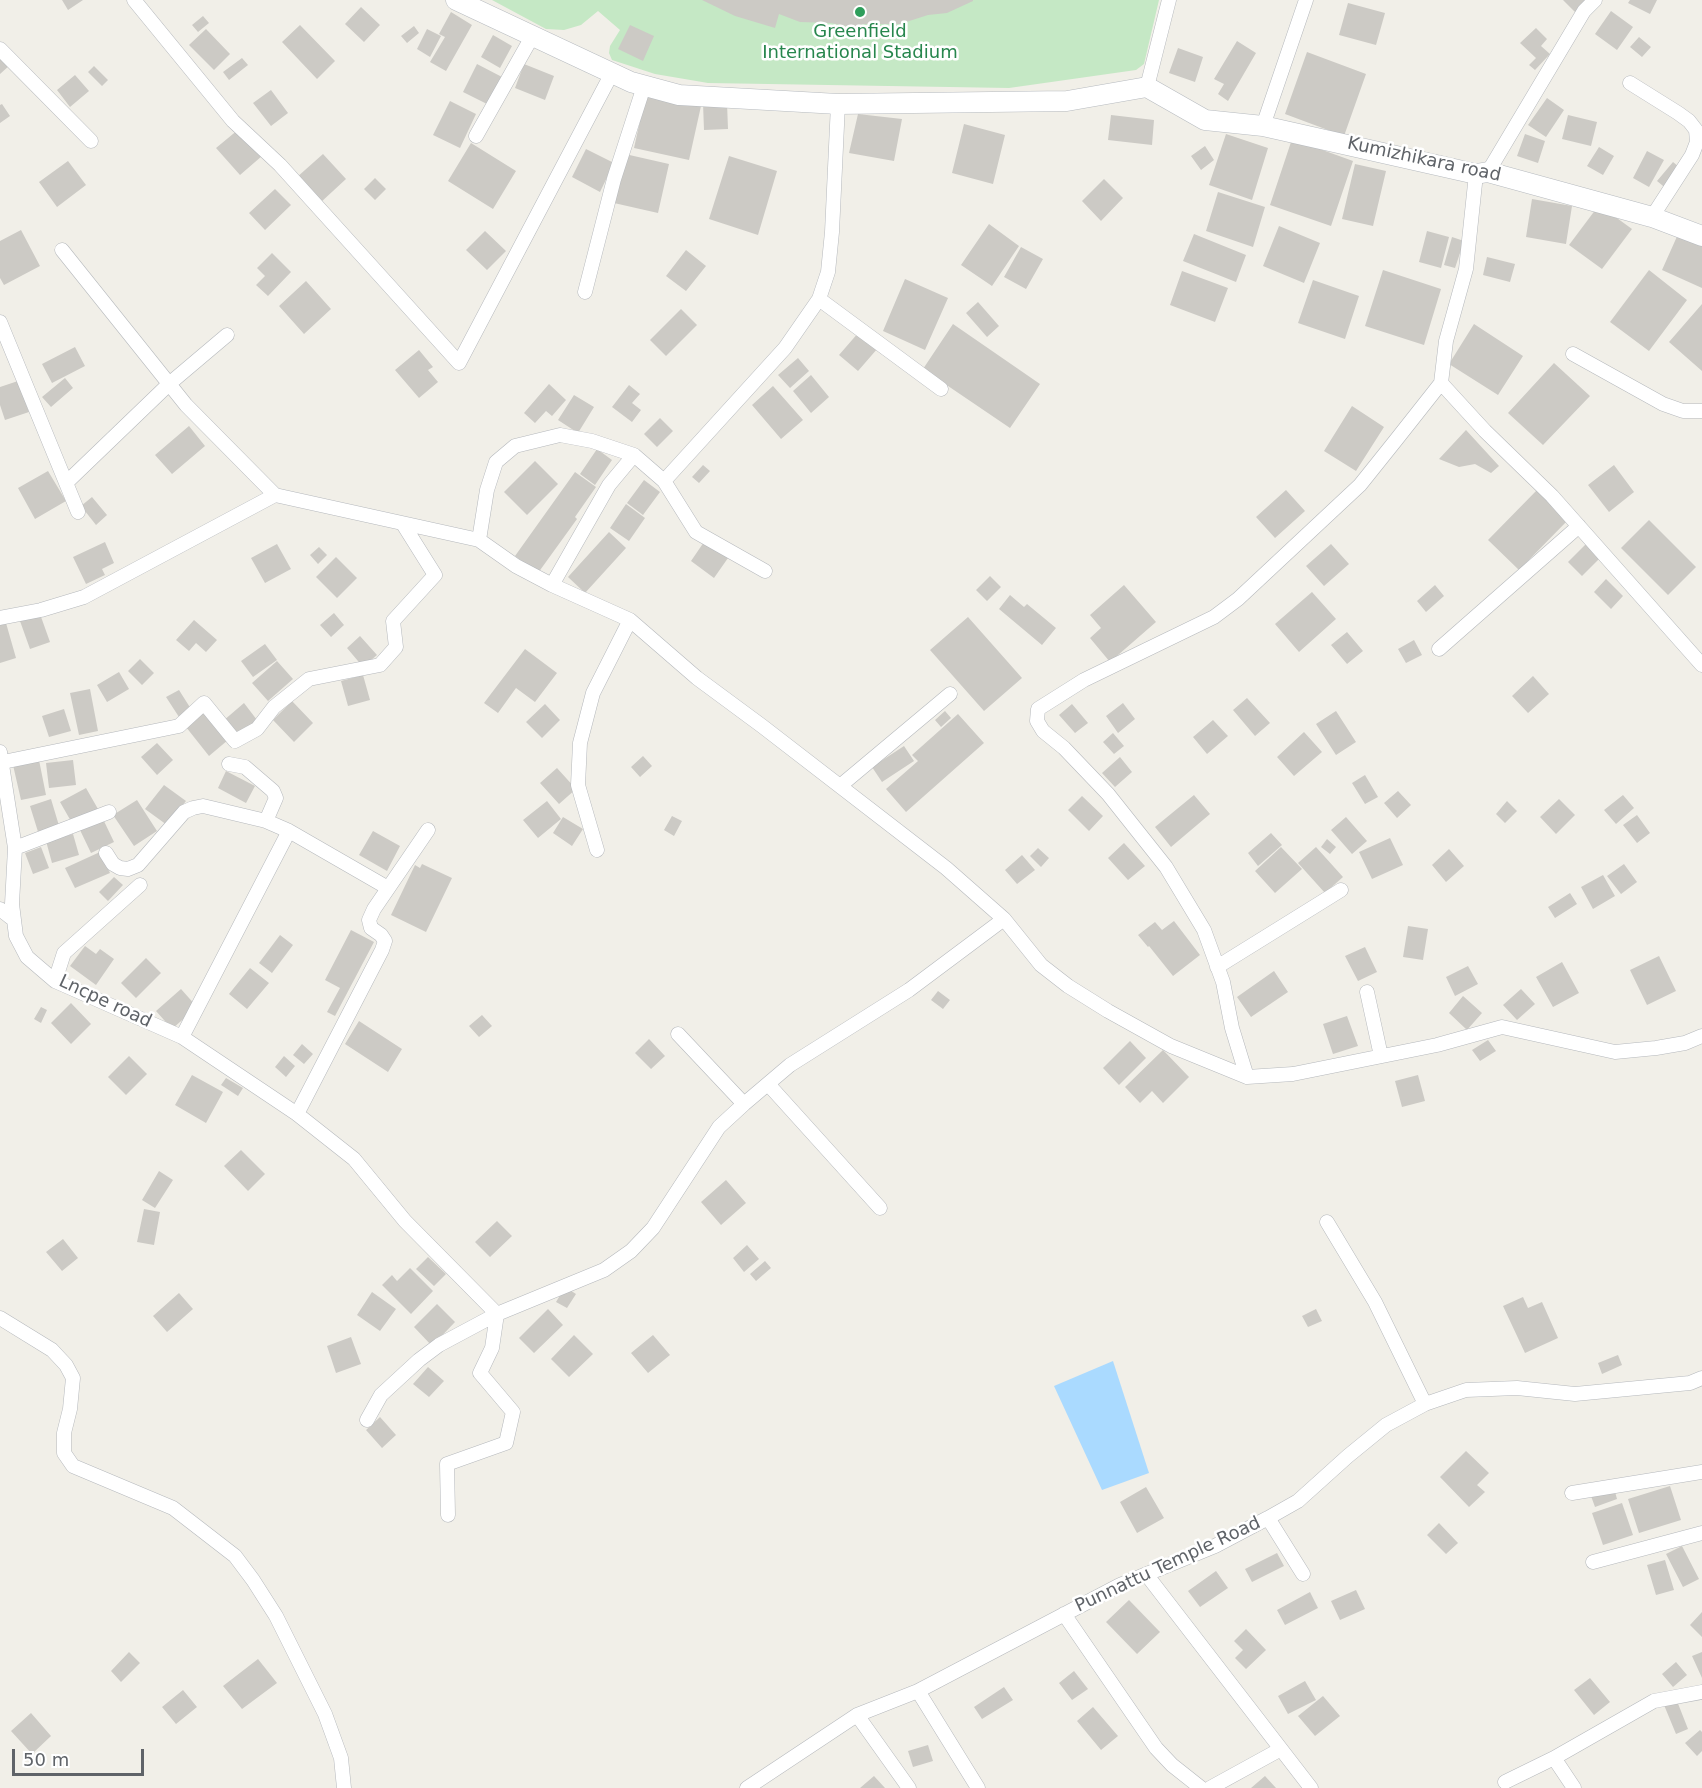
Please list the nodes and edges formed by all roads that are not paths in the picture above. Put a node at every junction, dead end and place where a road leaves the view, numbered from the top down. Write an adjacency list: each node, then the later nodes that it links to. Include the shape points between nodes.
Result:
1 (134, 0): 8 (street, via 233,121 280,165 459,363)
2 (456, 0): 6 (street)
3 (1169, 0): 11 (street)
4 (1306, 0): 13 (street)
5 (1595, 0): 16 (street, via 1584,10)
6 (533, 35): 8 (street); 14 (street)
7 (0, 49): 15 (street)
8 (612, 72): 10 (street)
9 (1630, 83): 17 (street, via 1678,113 1696,130 1692,155)
10 (644, 86): 12 (street, via 679,95); 20 (street, via 614,179)
11 (1148, 87): 12 (street, via 1068,100); 13 (street, Kumizhikara road, via 1205,120)
12 (838, 104): 21 (street, via 832,232 828,272)
13 (1263, 126): 16 (street, Kumizhikara road)
14 (476, 136)
15 (91, 141)
16 (1482, 173): 17 (street, Kumizhikara road); 25 (street, via 1466,269 1446,341)
17 (1652, 217): 18 (street, Kumizhikara road)
18 (1702, 237)
19 (62, 250): 26 (street)
20 (585, 292)
21 (819, 299): 27 (street); 30 (street, via 785,348)
22 (0, 322): 31 (street)
23 (227, 335): 26 (street)
24 (1573, 354): 28 (street, via 1663,404 1683,411)
25 (1441, 383): 35 (street); 60 (street, via 1360,485 1238,599 1214,617 1084,680 1038,709 1036,721 1043,731 1108,794 1166,867 1204,930)
26 (169, 384): 31 (street); 32 (street)
27 (941, 389)
28 (1702, 411)
29 (634, 455): 30 (street); 36 (street, via 561,435 515,446 496,462); 38 (street, via 609,484)
30 (664, 481): 37 (street, via 696,532)
31 (66, 483): 33 (street)
32 (275, 495): 34 (street); 39 (street, via 84,597)
33 (78, 512)
34 (403, 524): 36 (street); 44 (street, via 435,575 393,621 396,647 380,665 309,679 274,707 256,729 235,741 204,703 179,726)
35 (1579, 526): 41 (street); 42 (street)
36 (479, 540): 38 (street)
37 (765, 571)
38 (552, 585): 40 (street)
39 (0, 618)
40 (630, 620): 46 (street, via 697,678); 52 (street, via 594,693 580,743 578,784)
41 (1439, 649)
42 (1702, 665)
43 (950, 694): 46 (street)
44 (1, 757): 51 (street, Lncpe road)
45 (229, 764): 48 (street, via 245,767 273,791 276,798)
46 (840, 786): 58 (street, via 946,868)
47 (109, 812): 51 (street)
48 (266, 821): 50 (street); 53 (street, via 203,806 184,812 138,865 120,868 112,864)
49 (428, 830): 55 (street)
50 (289, 831): 55 (street); 65 (street)
51 (15, 848): 59 (street, Lncpe road)
52 (597, 850)
53 (106, 852)
54 (140, 885): 61 (street, via 64,953)
55 (388, 888): 70 (street, via 369,920 371,928 385,941 382,950)
56 (1341, 890): 60 (street)
57 (0, 909): 59 (street)
58 (1004, 919): 67 (street, via 1041,965 1068,986 1171,1046); 68 (street, via 909,990 790,1065)
59 (14, 920): 61 (street, Lncpe road, via 16,936 27,957)
60 (1217, 967): 67 (street)
61 (55, 981): 65 (street, Lncpe road)
62 (1367, 992): 66 (street)
63 (678, 1034): 69 (street)
64 (1702, 1036): 66 (street, via 1685,1043 1615,1052 1502,1027)
65 (182, 1037): 70 (street, Lncpe road)
66 (1381, 1056): 67 (street, via 1293,1074)
67 (1247, 1077)
68 (768, 1084): 69 (street); 71 (street)
69 (744, 1104): 73 (street, via 719,1127 653,1228 631,1251 603,1270)
70 (297, 1114): 73 (street, Lncpe road, via 354,1159 405,1221)
71 (880, 1208)
72 (1327, 1222): 76 (street, via 1375,1302)
73 (497, 1314): 77 (street, via 419,1360 381,1395); 80 (street, via 492,1348 480,1373 513,1412 506,1443 447,1464)
74 (0, 1318): 93 (street, via 52,1350 73,1378 64,1433 64,1453 73,1466 173,1508 235,1556 253,1580 276,1616 325,1714 341,1758)
75 (1702, 1378): 76 (street, Punnattu Temple Road, via 1690,1383 1575,1394 1517,1388 1466,1390)
76 (1425, 1404): 81 (street, Punnattu Temple Road, via 1386,1425 1298,1501)
77 (367, 1420)
78 (1702, 1472): 79 (street)
79 (1572, 1492)
80 (448, 1515)
81 (1268, 1518): 84 (street, Punnattu Temple Road, via 1215,1546); 85 (street)
82 (1702, 1533): 83 (street)
83 (1593, 1562)
84 (1146, 1574): 86 (street, Punnattu Temple Road); 90 (street)
85 (1303, 1574)
86 (1064, 1614): 87 (street, Punnattu Temple Road); 97 (street, via 1156,1748)
87 (918, 1692): 89 (street, Punnattu Temple Road); 96 (street)
88 (1702, 1692): 91 (street, via 1654,1701)
89 (857, 1715): 94 (street, Punnattu Temple Road); 95 (street)
90 (1281, 1749): 98 (street); 99 (street)
91 (1554, 1758): 92 (street); 100 (street)
92 (1504, 1782)
93 (344, 1788)
94 (747, 1788)
95 (909, 1788)
96 (978, 1788)
97 (1201, 1788)
98 (1210, 1788)
99 (1311, 1788)
100 (1574, 1788)

